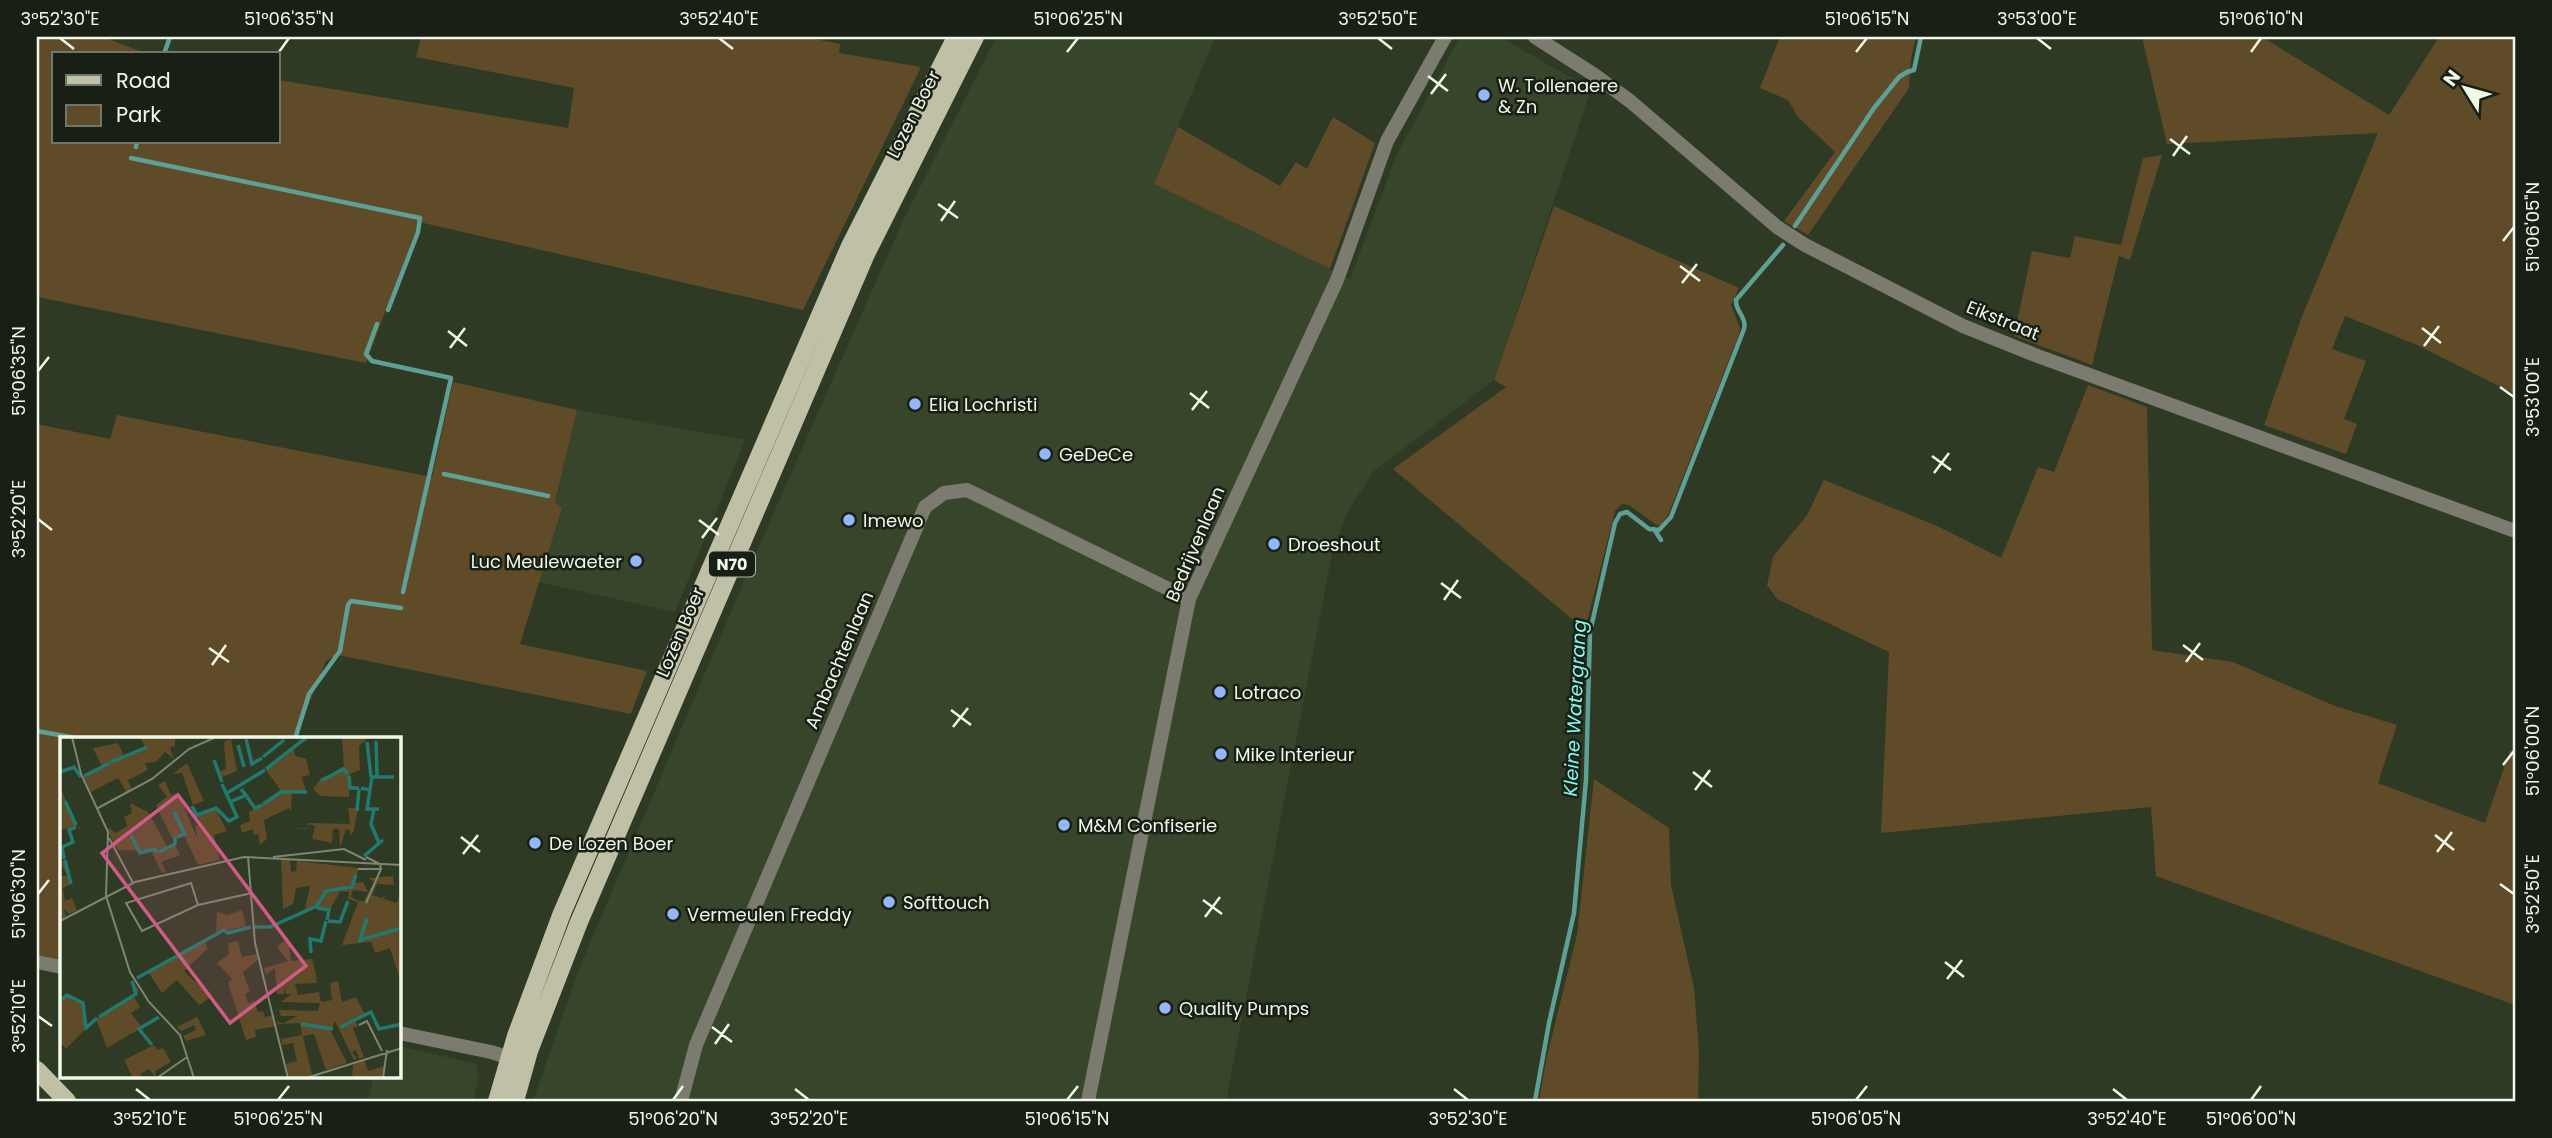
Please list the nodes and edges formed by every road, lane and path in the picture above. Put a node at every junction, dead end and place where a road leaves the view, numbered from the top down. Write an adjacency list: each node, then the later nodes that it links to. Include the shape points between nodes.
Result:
1 (956, 37): 10 (main road, Lozen Boer / N70, via 850,246 562,913)
2 (975, 37): 14 (main road, Lozen Boer / N70, via 866,254 579,922)
3 (1445, 37): 6 (street, Bedrijvenlaan, via 1387,141 1337,280)
4 (1535, 37): 5 (street, Eikstraat, via 1630,101 1777,227 1963,326)
5 (2515, 531)
6 (1189, 599): 15 (street, Ambachtenlaan, via 967,490 944,493 925,507 696,1045); 16 (street, Bedrijvenlaan)
7 (37, 962): 8 (street)
8 (60, 967)
9 (401, 1033): 10 (street)
10 (510, 1058): 13 (main road, N70)
11 (37, 1070): 12 (main road)
12 (67, 1101)
13 (496, 1101)
14 (514, 1101)
15 (681, 1101)
16 (1088, 1101)

